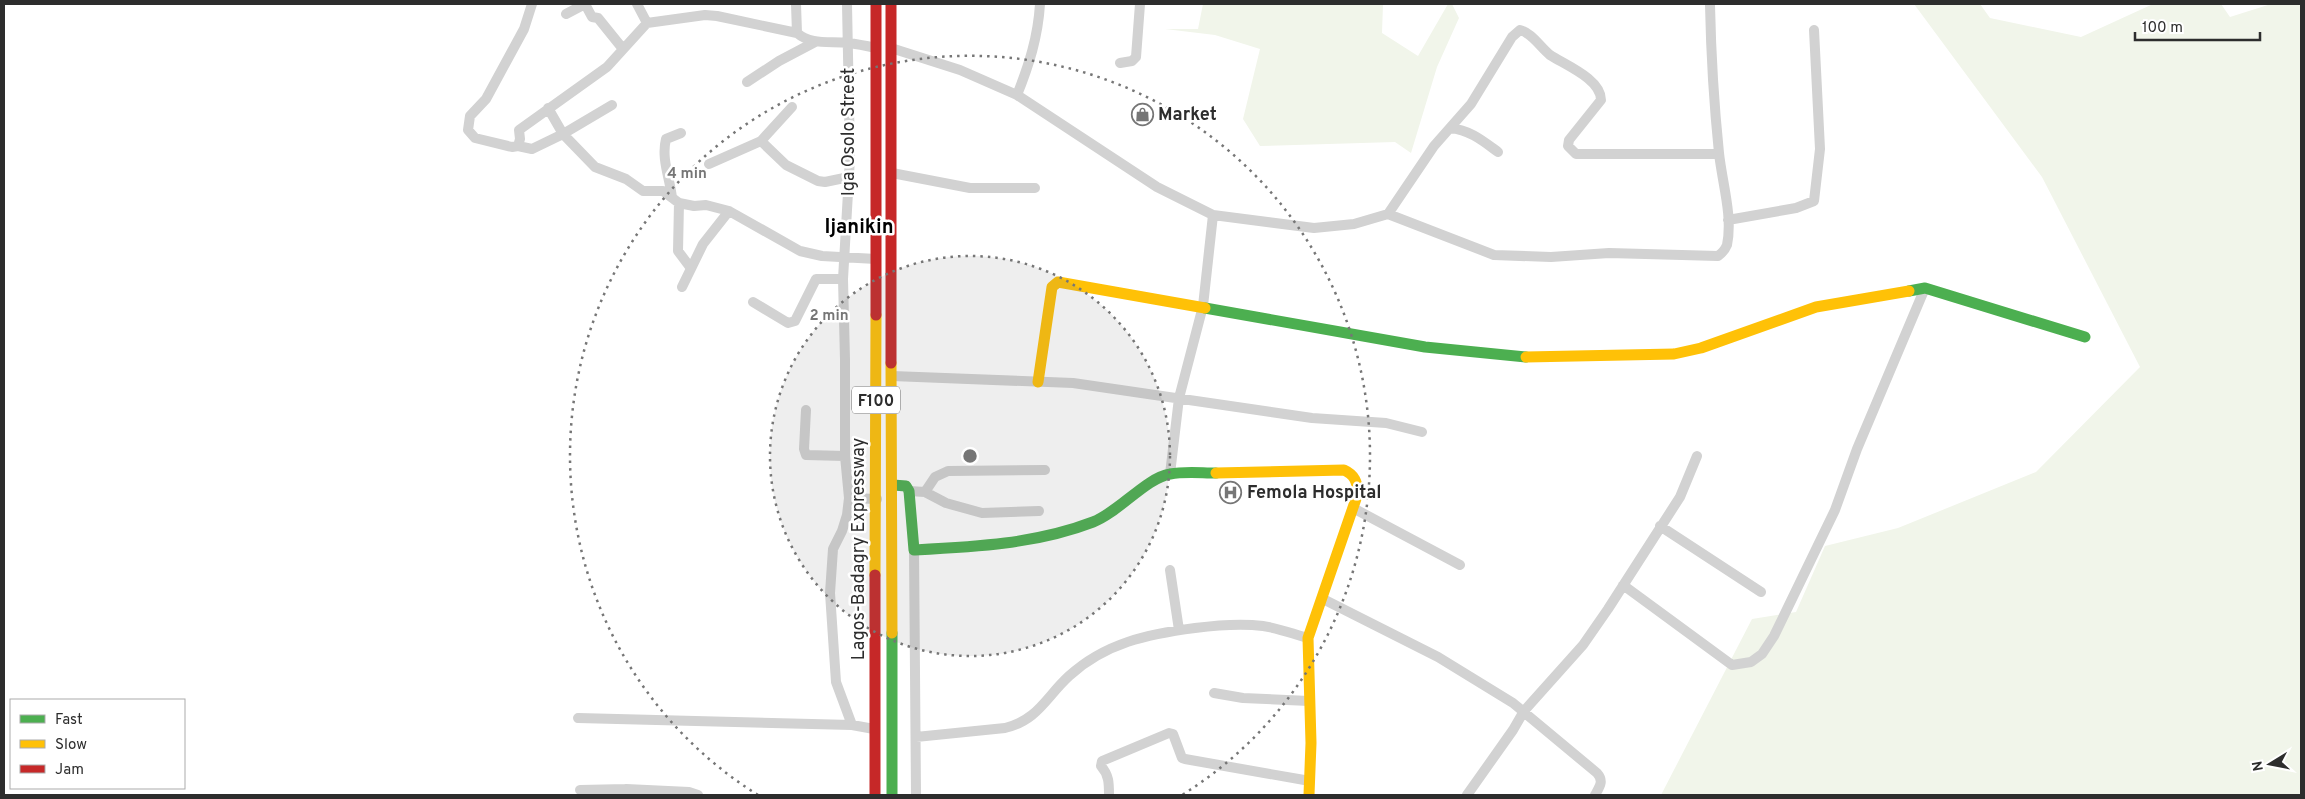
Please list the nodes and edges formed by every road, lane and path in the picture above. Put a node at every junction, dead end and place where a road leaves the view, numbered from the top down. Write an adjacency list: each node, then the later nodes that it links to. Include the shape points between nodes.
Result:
1 (532, 4): 31 (street, via 524,29 486,99 470,116 468,130 475,138)
2 (637, 4): 13 (street)
3 (707, 4): 12 (street)
4 (796, 4): 15 (street)
5 (847, 4): 17 (street, Iga Osolo Street)
6 (876, 4): 18 (main road, Lagos-Badagry Expressway / F100)
7 (891, 4): 19 (main road, Lagos-Badagry Expressway / F100)
8 (1040, 4): 23 (street, via 1033,52)
9 (1140, 4): 21 (street, via 1136,57)
10 (1710, 5): 33 (street)
11 (566, 14): 20 (street, via 585,4 592,17 598,18)
12 (705, 15): 13 (street); 15 (street)
13 (647, 23): 20 (street)
14 (1814, 30): 42 (street, via 1820,149 1814,201 1796,208)
15 (797, 33): 16 (street)
16 (815, 42): 17 (street); 22 (street)
17 (848, 43): 18 (street); 36 (street, Iga Osolo Street)
18 (876, 48): 44 (main road, Lagos-Badagry Expressway / F100)
19 (891, 48): 23 (street, via 960,70); 35 (main road, Lagos-Badagry Expressway / F100)
20 (623, 49): 26 (street, via 594,77)
21 (1120, 63)
22 (747, 82)
23 (1016, 95): 41 (street, via 1157,187)
24 (612, 105): 29 (street)
25 (792, 107): 30 (street)
26 (548, 108): 29 (street); 31 (street, via 518,130)
27 (1450, 128): 32 (street, via 1462,129 1476,136); 33 (street, via 1471,104 1514,33 1522,31 1548,54 1582,74 1601,97 1569,140 1568,146 1576,154); 40 (street)
28 (681, 133): 38 (street, via 666,139 663,156)
29 (563, 134): 31 (street, via 532,149); 38 (street, via 595,167 626,179 643,191 663,192)
30 (761, 140): 34 (street); 36 (street, via 786,165 818,181)
31 (518, 146)
32 (1498, 152)
33 (1719, 154): 42 (street)
34 (709, 164)
35 (892, 173): 37 (street, via 970,188); 52 (main road, Lagos-Badagry Expressway / F100)
36 (849, 177): 43 (street, Iga Osolo Street)
37 (1035, 188)
38 (676, 200): 39 (street); 45 (street, via 678,251)
39 (729, 211): 43 (street, via 800,251 822,256); 45 (street)
40 (1388, 214): 41 (street, via 1354,224 1314,228); 42 (street, via 1494,255 1551,257 1609,254 1718,256 1727,244)
41 (1213, 215): 50 (street)
42 (1728, 220)
43 (845, 256): 44 (street); 46 (street, Iga Osolo Street)
44 (876, 259): 65 (main road, Lagos-Badagry Expressway / F100)
45 (690, 267): 47 (street)
46 (843, 279): 49 (street, via 816,279 792,322 788,323); 57 (street, Iga Osolo Street)
47 (682, 287)
48 (1925, 288): 50 (main road, via 1816,307 1701,348 1674,354 1610,356 1539,357 1461,352); 51 (main road); 72 (street, via 1829,525 1762,654 1751,662 1732,665)
49 (753, 302)
50 (1203, 306): 53 (main road, via 1055,283); 54 (street)
51 (2085, 337)
52 (892, 376): 53 (street); 61 (main road, Lagos-Badagry Expressway / F100)
53 (1038, 382): 54 (street, via 1073,383)
54 (1179, 398): 56 (street, via 1312,418 1386,423); 60 (street)
55 (806, 410): 57 (street, via 806,455)
56 (1422, 432)
57 (845, 456): 64 (street, Iga Osolo Street)
58 (1697, 456): 68 (street, via 1680,498)
59 (1045, 470): 63 (street, via 948,471 935,477)
60 (1170, 474): 66 (main road, via 1344,470 1351,472 1356,480 1358,493); 69 (main road, via 1159,478 1101,518 1074,528 1044,536)
61 (893, 485): 62 (main road, via 902,484); 89 (main road, Lagos-Badagry Expressway / F100)
62 (909, 491): 63 (street); 69 (main road)
63 (925, 492): 67 (street, via 946,504 982,513)
64 (849, 498): 65 (street); 81 (street, Iga Osolo Street, via 842,532 833,549 830,592 836,682)
65 (877, 499): 82 (main road, Lagos-Badagry Expressway / F100)
66 (1353, 508): 70 (street); 74 (main road)
67 (1039, 511)
68 (1660, 526): 72 (street); 73 (street)
69 (914, 550): 83 (street)
70 (1460, 565)
71 (1170, 570): 75 (street)
72 (1623, 585): 79 (street, via 1582,645)
73 (1761, 592)
74 (1323, 599): 76 (main road); 79 (street, via 1438,657)
75 (1179, 630): 76 (street, via 1224,625 1266,626); 83 (street, via 1138,637 1108,649 1068,676 1032,716 1018,725)
76 (1308, 638): 78 (main road)
77 (1214, 693): 78 (street)
78 (1309, 702): 84 (main road)
79 (1524, 711): 93 (street); 94 (street, via 1598,772 1602,784)
80 (578, 718): 81 (street)
81 (852, 725): 82 (street)
82 (874, 729): 88 (main road, Lagos-Badagry Expressway / F100)
83 (916, 737): 90 (street)
84 (1310, 781): 91 (street, via 1182,758 1169,733 1102,762 1109,781); 92 (main road)
85 (580, 790): 86 (street)
86 (626, 792): 87 (street, via 689,792)
87 (698, 795)
88 (875, 795)
89 (892, 795)
90 (916, 795)
91 (1109, 795)
92 (1309, 795)
93 (1467, 795)
94 (1595, 795)

